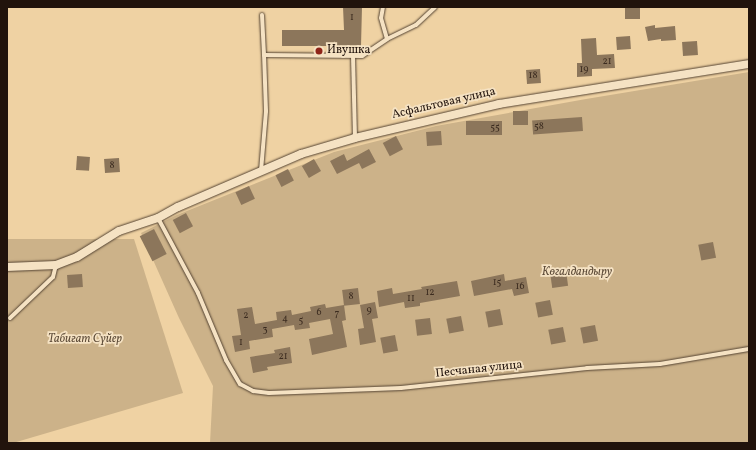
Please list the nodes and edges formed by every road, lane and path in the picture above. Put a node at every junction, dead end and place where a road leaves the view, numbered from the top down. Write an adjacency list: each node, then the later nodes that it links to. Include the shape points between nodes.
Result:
1 (383, 7): 4 (lane, via 381,18)
2 (435, 7): 4 (lane, via 416,26)
3 (262, 14): 5 (lane)
4 (387, 39): 6 (lane, via 362,56)
5 (264, 55): 6 (lane); 9 (lane, via 266,111)
6 (353, 56): 8 (lane)
7 (749, 64): 8 (street, Асфальтовая улица, via 499,104)
8 (355, 138): 9 (street, Асфальтовая улица, via 301,154)
9 (261, 172): 10 (street, Асфальтовая улица)
10 (158, 218): 11 (street, Асфальтовая улица, via 119,231 77,257); 14 (lane, Песчаная улица, via 198,293 226,360 240,384 253,391 269,393 401,388 587,368 660,364)
11 (56, 264): 12 (street, Асфальтовая улица); 13 (lane, via 53,277)
12 (7, 267)
13 (10, 318)
14 (749, 349)

